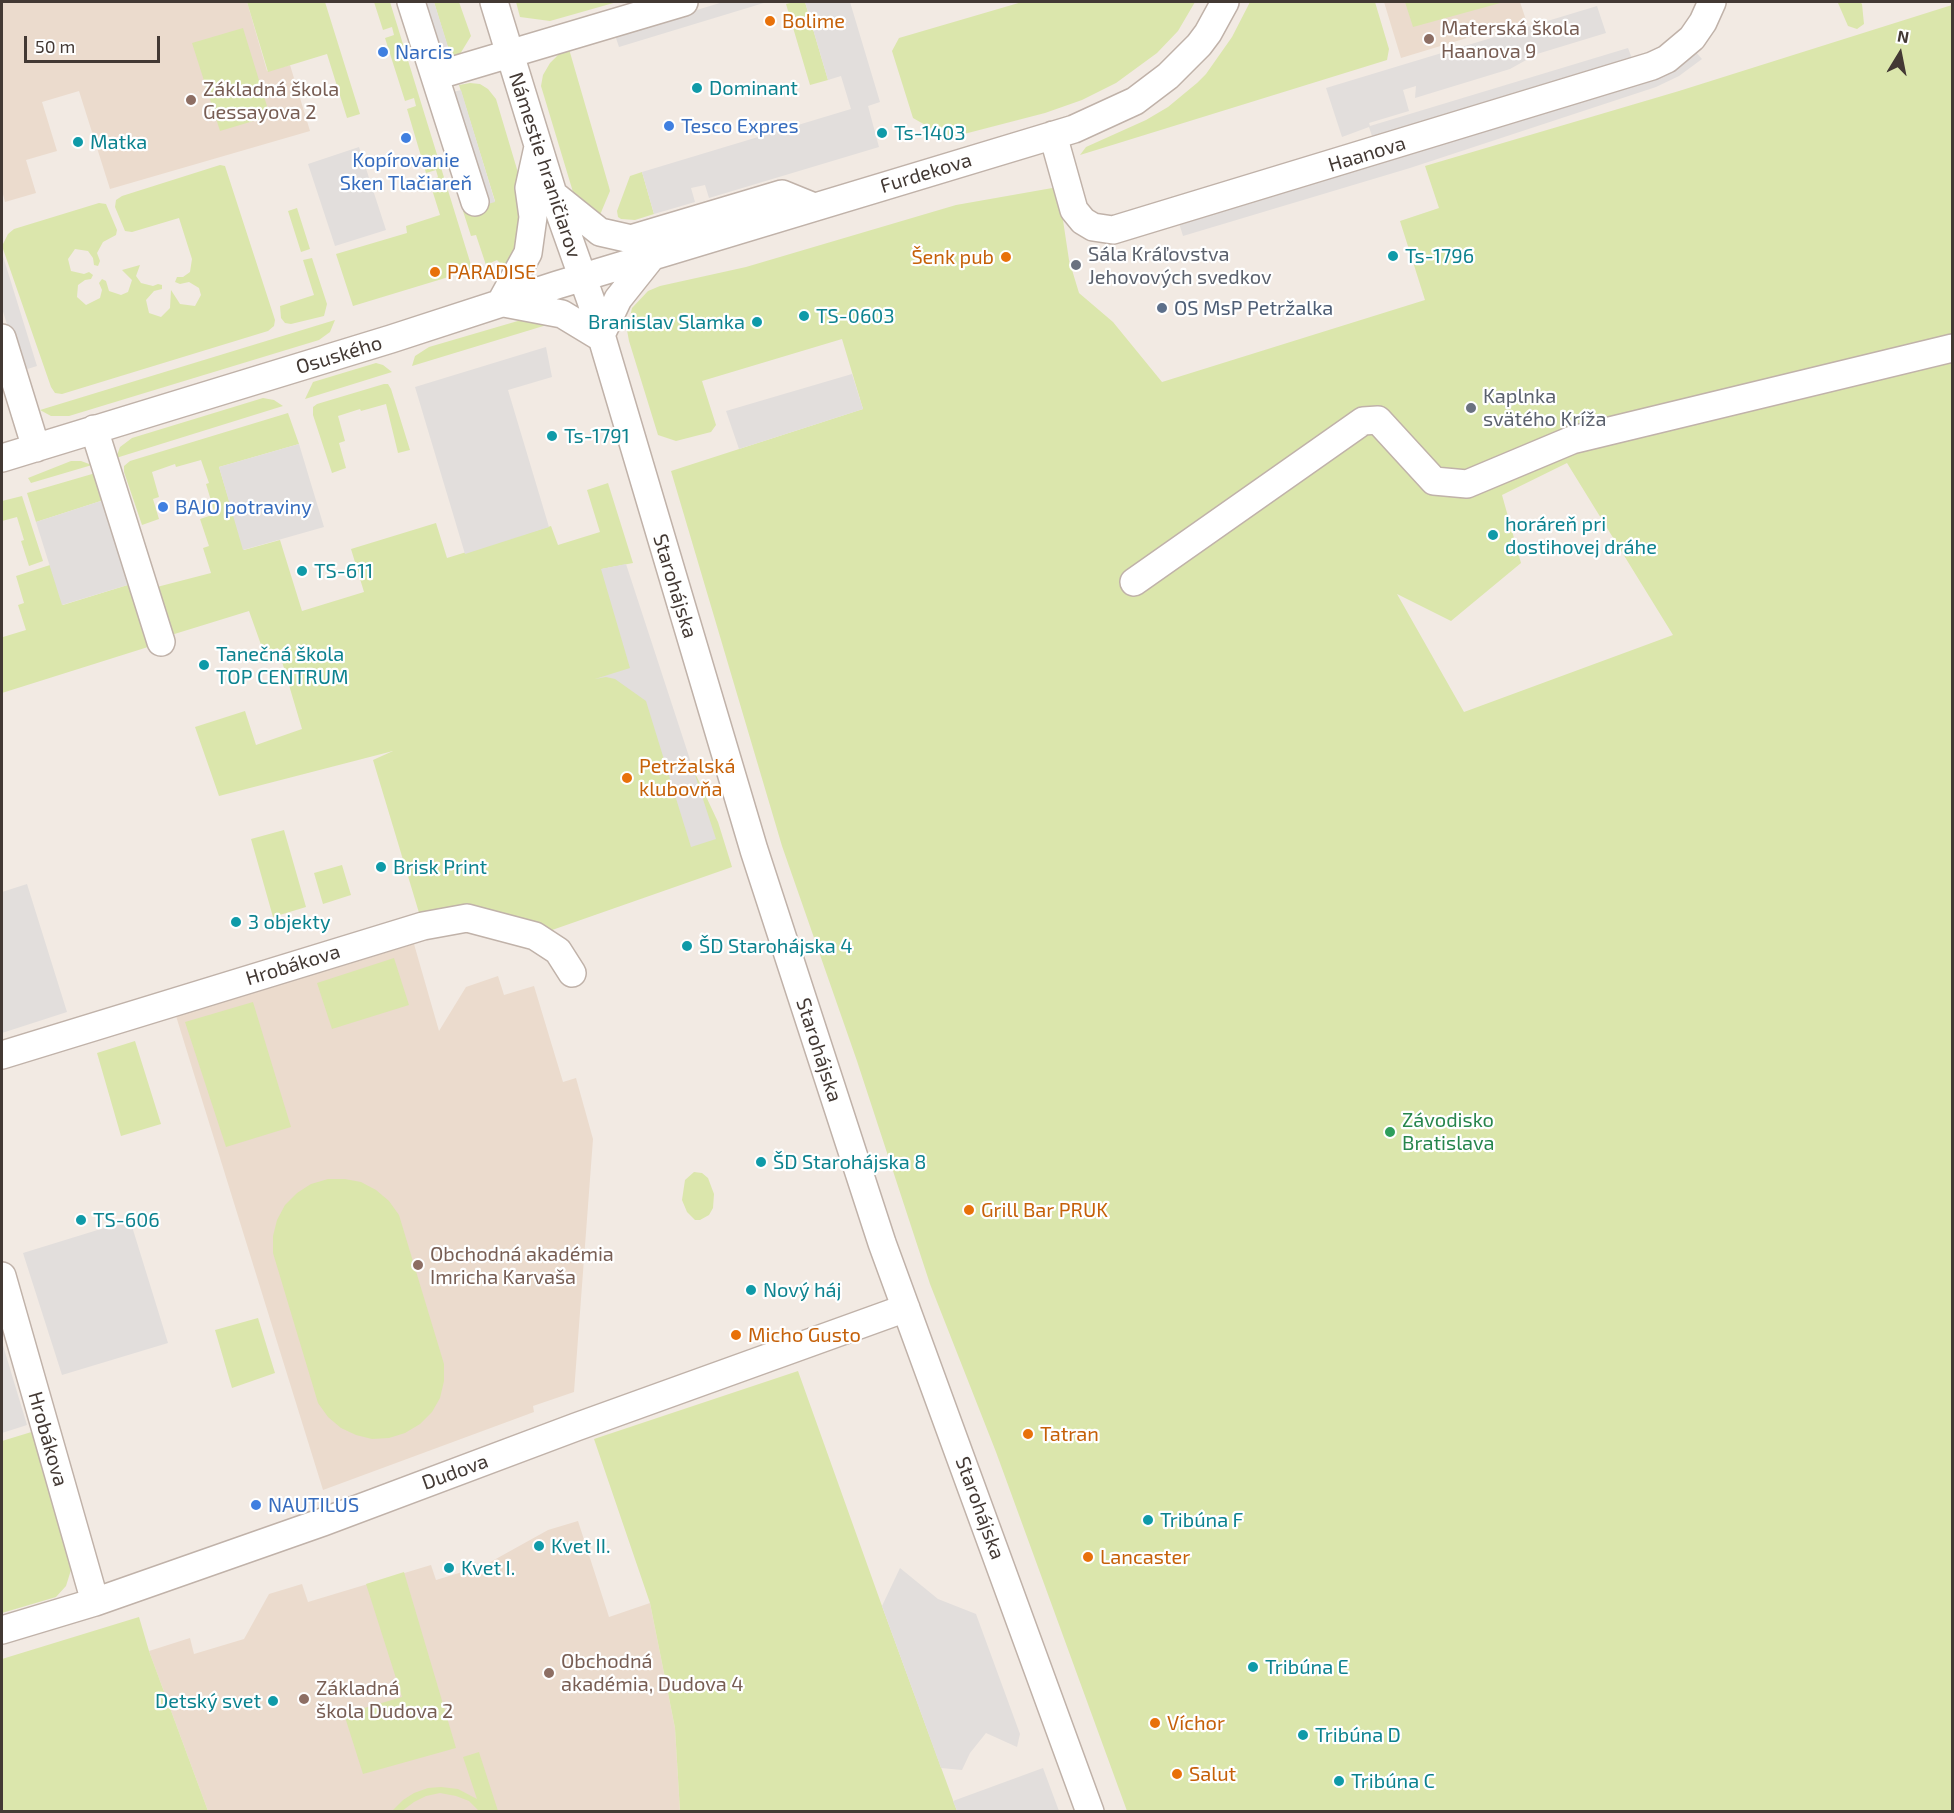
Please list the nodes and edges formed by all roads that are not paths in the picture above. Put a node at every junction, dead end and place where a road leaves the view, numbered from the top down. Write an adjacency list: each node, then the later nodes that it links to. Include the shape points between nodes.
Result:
1 (411, 2): 7 (street)
2 (494, 2): 6 (street, Námestie hraničiarov)
3 (684, 2): 6 (street, Námestie hraničiarov)
4 (1225, 2): 8 (street, Furdekova, via 1199,45 1152,89 1116,111)
5 (1712, 2): 8 (street, Haanova, via 1692,38 1652,66 1113,230 1093,227 1074,210)
6 (509, 54): 7 (street, Námestie hraničiarov); 9 (street, Námestie hraničiarov)
7 (435, 76): 11 (street)
8 (1053, 135): 12 (street, Furdekova)
9 (538, 146): 10 (street, Námestie hraničiarov); 15 (street, via 529,188 533,217 528,254)
10 (553, 194): 12 (street, via 600,232 631,239 782,194); 14 (street, Námestie hraničiarov)
11 (475, 202)
12 (814, 207): 13 (street, Furdekova)
13 (653, 255): 14 (street, Furdekova); 16 (street, via 618,299)
14 (583, 277): 15 (street, Osuského); 16 (street, Starohájska)
15 (501, 302): 16 (street, via 562,314); 19 (street, Osuského)
16 (600, 337): 27 (street, Starohájska, via 750,839)
17 (2, 338): 20 (street)
18 (1953, 348): 22 (street, via 1572,440 1467,484 1434,481 1378,420 1363,421)
19 (94, 429): 20 (street, Osuského); 23 (street)
20 (36, 448): 21 (street, Osuského)
21 (2, 458)
22 (1134, 582)
23 (161, 642)
24 (572, 973): 25 (street, Hrobákova, via 558,951 535,936 467,918 423,926)
25 (2, 1055)
26 (2, 1276): 28 (street, Hrobákova)
27 (906, 1308): 28 (street, Dudova); 30 (street, Starohájska)
28 (95, 1602): 29 (street, Dudova)
29 (2, 1630)
30 (1090, 1812)

